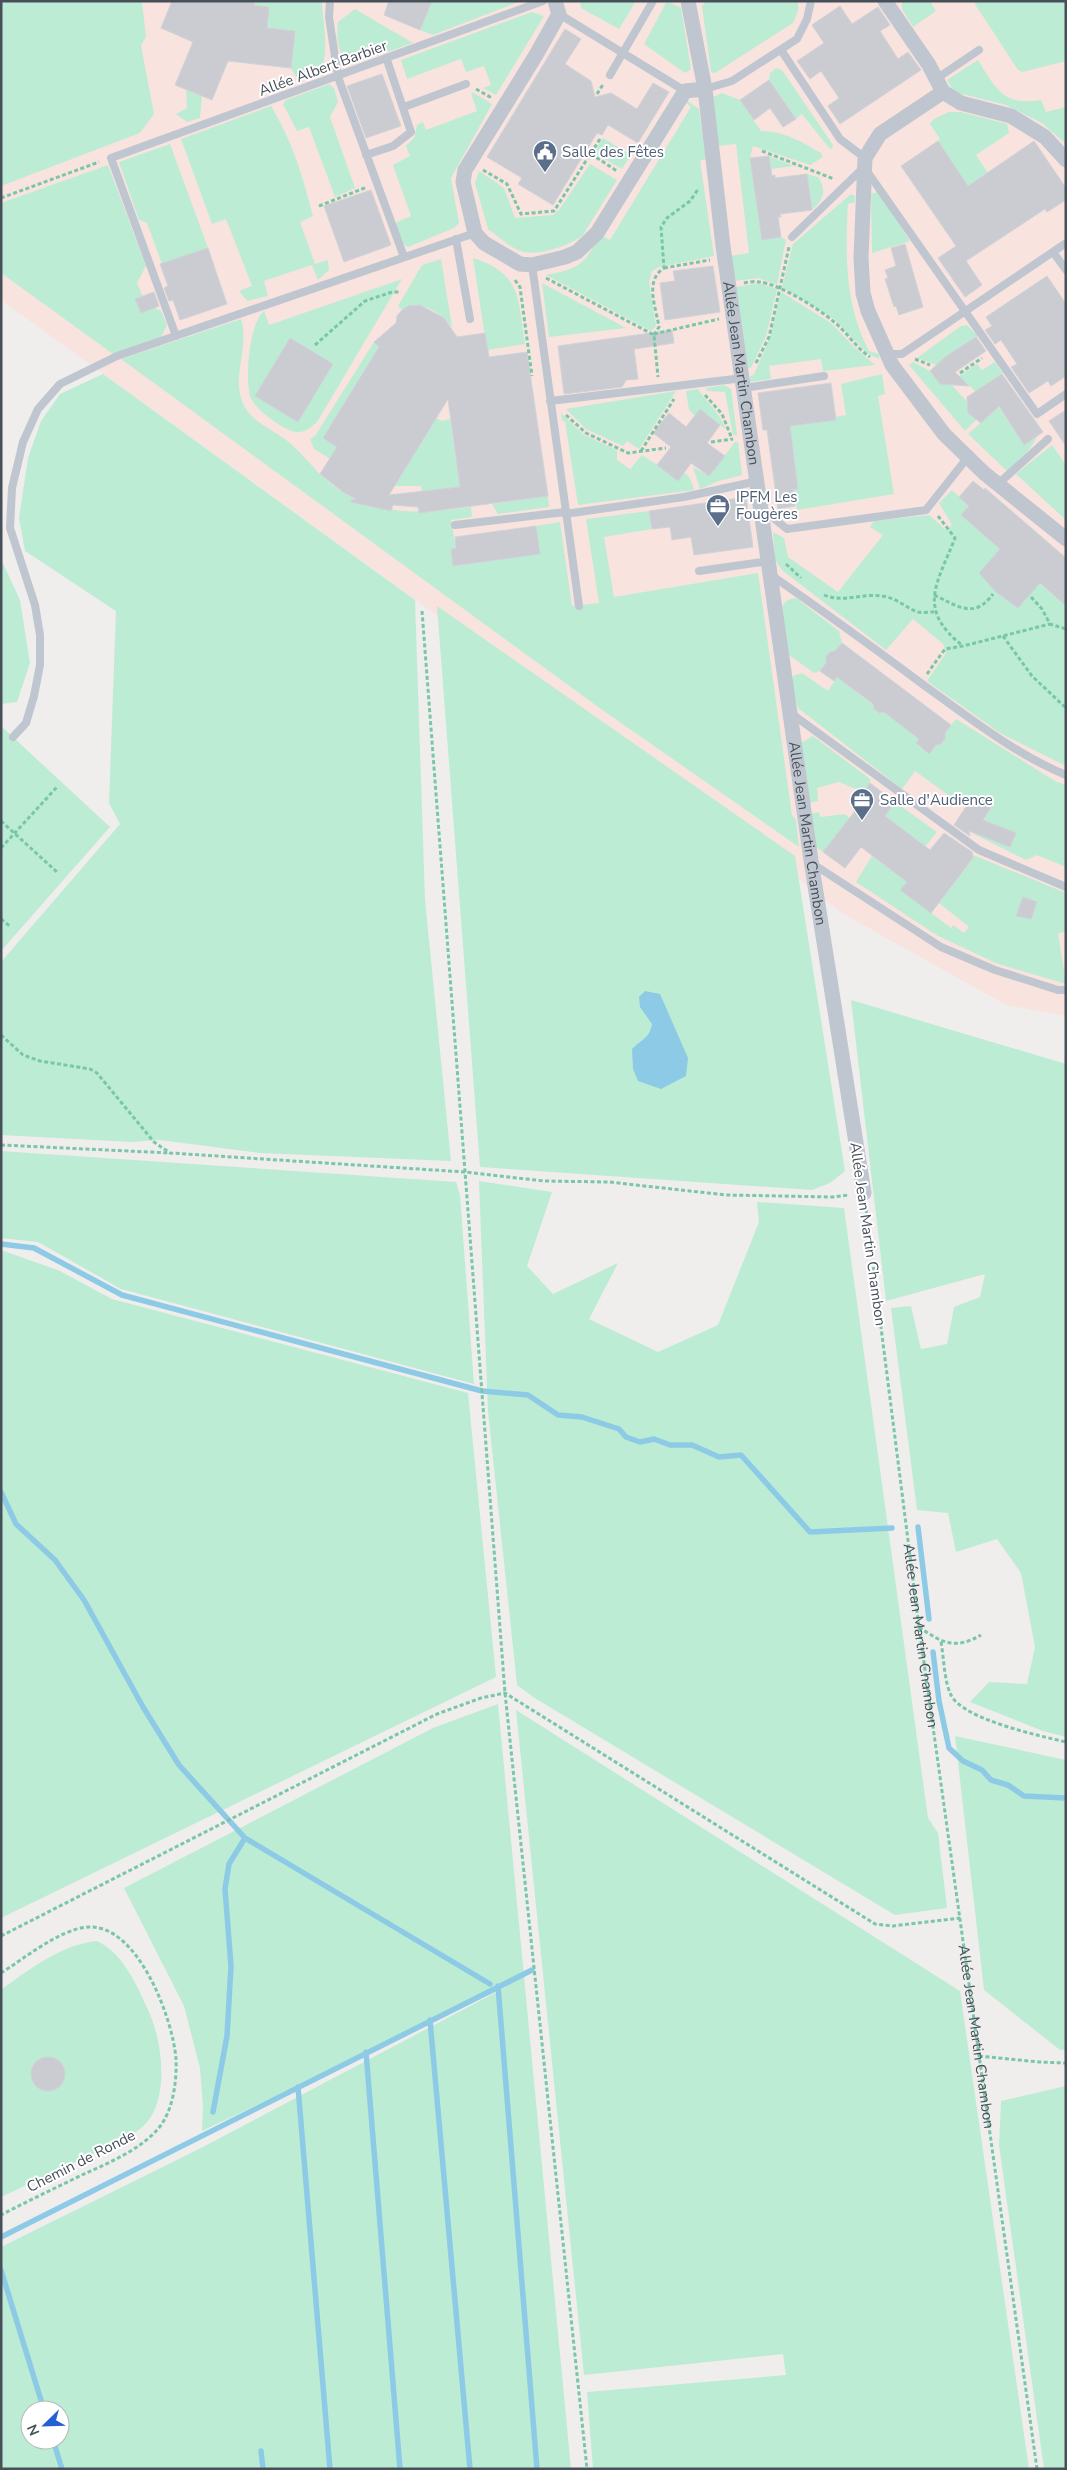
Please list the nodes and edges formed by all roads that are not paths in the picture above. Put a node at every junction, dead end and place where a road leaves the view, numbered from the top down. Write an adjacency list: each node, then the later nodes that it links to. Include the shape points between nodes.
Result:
1 (330, 1): 13 (lane, via 329,17)
2 (543, 1): 11 (lane, Allée Albert Barbier)
3 (653, 1): 10 (lane)
4 (688, 1): 16 (street, Allée Jean Martin Chambon)
5 (811, 1): 8 (lane, via 797,40)
6 (886, 2): 15 (street)
7 (557, 7): 10 (lane); 22 (street, via 505,105 470,162 463,182)
8 (781, 50): 16 (lane, via 732,81); 21 (lane, via 840,139)
9 (979, 50): 15 (lane)
10 (622, 53): 12 (lane); 17 (lane)
11 (387, 60): 13 (lane, Allée Albert Barbier); 18 (lane)
12 (610, 74)
13 (338, 77): 19 (lane); 32 (lane, Allée Albert Barbier, via 111,158)
14 (466, 84): 18 (lane)
15 (940, 86): 20 (street, via 961,103 1011,116 1044,137); 21 (street, via 880,134)
16 (704, 89): 17 (street); 35 (street, Allée Jean Martin Chambon)
17 (685, 91): 28 (street, via 597,233 585,246)
18 (404, 107): 19 (lane, via 412,128 408,136 393,146)
19 (366, 155): 27 (lane)
20 (1066, 160)
21 (864, 163): 23 (lane); 30 (lane); 33 (street, via 861,258 864,293)
22 (475, 233): 24 (lane); 28 (street, via 484,243)
23 (792, 237)
24 (456, 239): 27 (lane); 31 (lane)
25 (1066, 243): 26 (lane)
26 (1053, 252): 29 (lane); 30 (lane)
27 (404, 257): 32 (lane)
28 (532, 268): 37 (lane)
29 (1066, 270)
30 (965, 311): 33 (lane, via 902,354); 36 (lane, via 1038,414)
31 (470, 319)
32 (176, 336): 50 (lane, via 116,356 60,384 38,409 23,442 12,488 10,528 35,605 40,665 26,723)
33 (881, 358): 39 (street)
34 (824, 376): 35 (lane)
35 (743, 383): 37 (lane, via 698,383); 40 (street, Allée Jean Martin Chambon)
36 (1066, 394)
37 (550, 401): 43 (lane)
38 (1048, 438): 41 (lane)
39 (968, 458): 41 (street); 42 (lane, via 926,510 788,529)
40 (758, 481): 42 (street, Allée Jean Martin Chambon); 43 (lane, via 684,498)
41 (998, 484): 45 (street)
42 (762, 510): 46 (street, Allée Jean Martin Chambon)
43 (565, 513): 44 (lane); 48 (lane)
44 (456, 525)
45 (1066, 539)
46 (775, 565): 47 (lane); 49 (street, Allée Jean Martin Chambon); 51 (lane, via 974,722 1046,767)
47 (699, 571)
48 (579, 606)
49 (791, 714): 52 (street, Allée Jean Martin Chambon); 53 (lane, via 979,850)
50 (13, 737)
51 (1066, 775)
52 (811, 863): 54 (lane, via 941,947 996,970); 55 (street, Allée Jean Martin Chambon)
53 (1066, 887)
54 (1066, 990)
55 (864, 1193)

